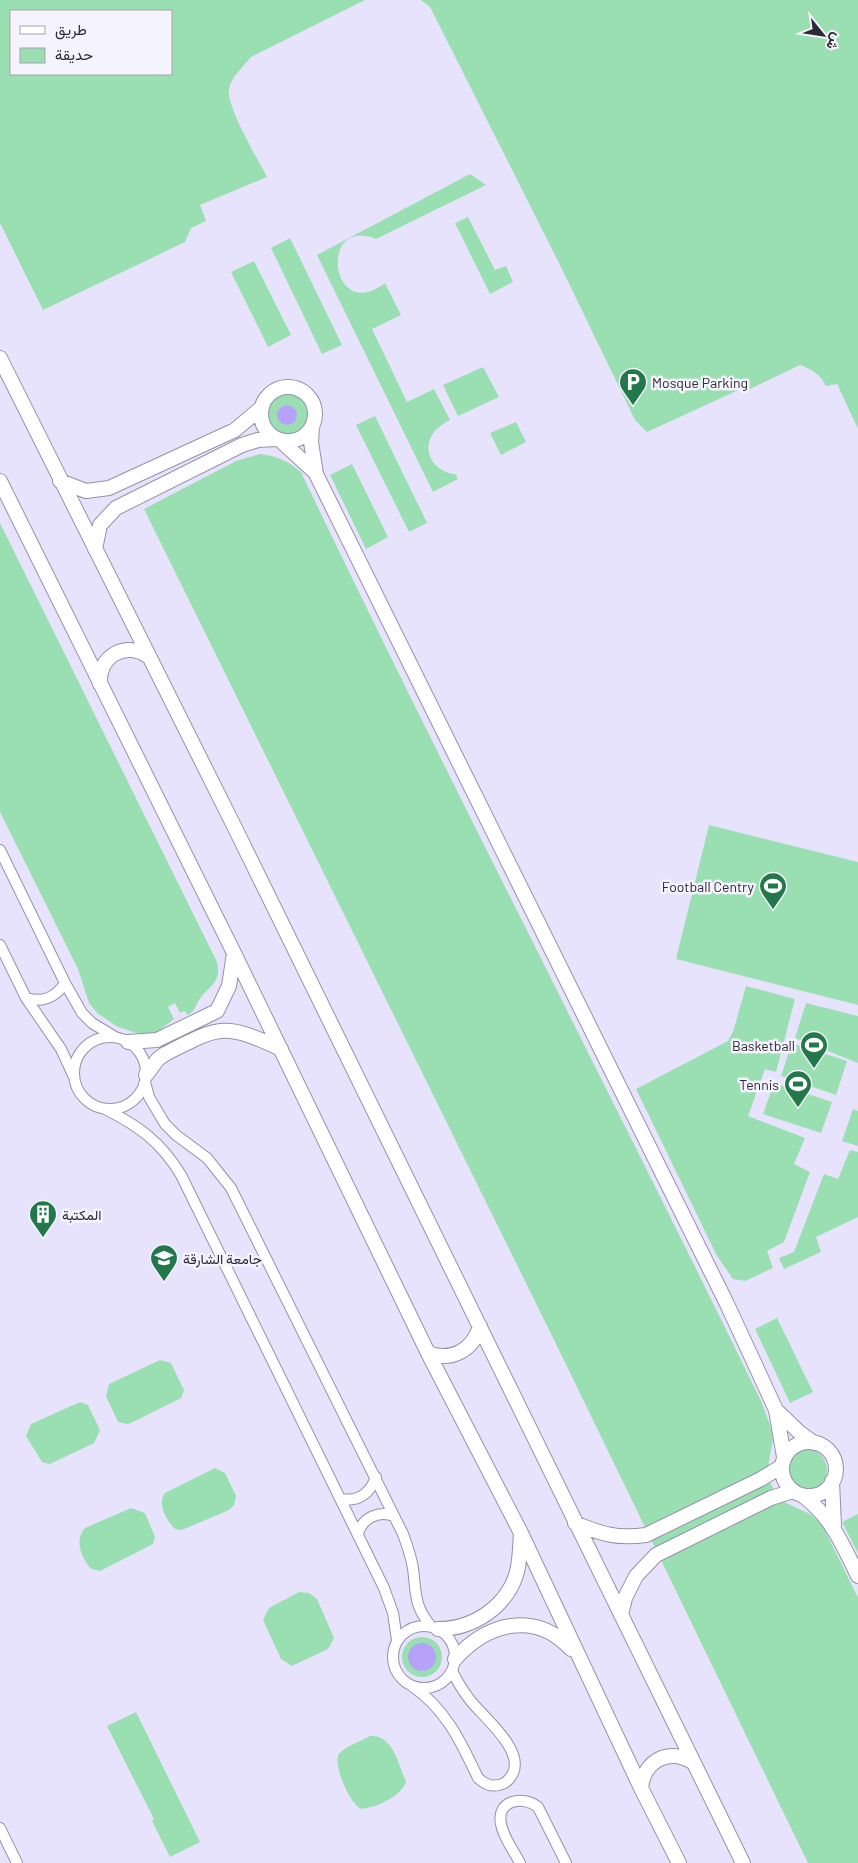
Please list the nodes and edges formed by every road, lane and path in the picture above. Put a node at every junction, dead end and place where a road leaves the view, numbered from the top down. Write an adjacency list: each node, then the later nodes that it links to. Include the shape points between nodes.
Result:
1 (0, 358): 7 (street)
2 (261, 408): 3 (street, via 271,393 292,387 308,395 312,403); 4 (street, via 263,427); 5 (street, via 234,430)
3 (312, 427): 4 (street, via 295,441); 6 (street)
4 (278, 440): 6 (street); 9 (street, via 250,442)
5 (154, 469): 7 (street, via 98,491 86,491); 9 (street)
6 (316, 474): 29 (street, via 727,1304)
7 (60, 480): 10 (street)
8 (0, 481): 12 (street)
9 (162, 485): 10 (street, via 116,508 107,516 100,525)
10 (95, 549): 11 (street)
11 (149, 657): 12 (street, via 138,650 118,651 103,664); 27 (street)
12 (100, 684): 15 (street)
13 (0, 850): 16 (street)
14 (0, 945): 17 (street)
15 (234, 953): 18 (street, via 229,986); 23 (street)
16 (65, 983): 17 (street, via 52,997); 21 (street, via 92,1023)
17 (26, 998): 24 (street, via 64,1054)
18 (217, 1010): 19 (street); 20 (street)
19 (227, 1029): 22 (street, via 210,1032); 23 (street, via 254,1036)
20 (170, 1035): 21 (street, via 147,1042); 22 (street)
21 (122, 1040): 24 (street, via 99,1039 85,1048 76,1062); 25 (street, via 143,1060)
22 (177, 1048): 25 (street, via 158,1059)
23 (281, 1049): 28 (street)
24 (74, 1078): 26 (street, via 81,1096 96,1107)
25 (145, 1078): 26 (street, via 138,1096 127,1105); 32 (street, via 153,1104 165,1124 207,1158 231,1188)
26 (105, 1109): 35 (street, via 152,1138 174,1163)
27 (480, 1326): 28 (street, via 464,1351 450,1356); 37 (street)
28 (428, 1353): 40 (street)
29 (776, 1410): 30 (street); 31 (street)
30 (814, 1442): 31 (street, via 797,1445); 33 (street, via 830,1453 835,1472)
31 (783, 1462): 34 (street, via 784,1480); 39 (street, via 761,1479)
32 (376, 1478): 35 (street, via 366,1494 354,1500); 36 (street)
33 (832, 1481): 34 (street, via 820,1493); 38 (street)
34 (798, 1493): 38 (street); 42 (street, via 771,1498)
35 (341, 1500): 41 (street)
36 (394, 1516): 41 (street, via 371,1516 362,1524); 46 (street, via 410,1555 416,1602 421,1615)
37 (575, 1523): 39 (street, via 601,1534 626,1538); 45 (street)
38 (834, 1526): 43 (street)
39 (662, 1529): 42 (street)
40 (521, 1532): 44 (street, via 517,1571 511,1586); 49 (street)
41 (358, 1534): 48 (street, via 384,1588)
42 (670, 1546): 45 (street, via 644,1565 636,1576)
43 (858, 1576)
44 (492, 1611): 46 (street, via 464,1625); 47 (street)
45 (621, 1615): 52 (street)
46 (434, 1627): 48 (street, via 416,1626); 50 (street, via 451,1641)
47 (501, 1627): 49 (street, via 540,1628 562,1640); 50 (street, via 473,1641)
48 (397, 1640): 51 (street, via 392,1653 394,1666 400,1678)
49 (578, 1656): 53 (street)
50 (453, 1664): 51 (street, via 447,1677 435,1686); 51 (street, via 469,1699 493,1724 512,1752 514,1771 503,1784 494,1787 478,1778 448,1720 426,1695)
51 (412, 1686)
52 (694, 1763): 53 (street, via 681,1756 659,1758 644,1774); 59 (street)
53 (641, 1788): 58 (street)
54 (0, 1828): 55 (street)
55 (17, 1863)
56 (520, 1863): 57 (street, via 501,1824 501,1815 505,1807 522,1799 538,1807)
57 (566, 1863)
58 (679, 1863)
59 (743, 1863)

